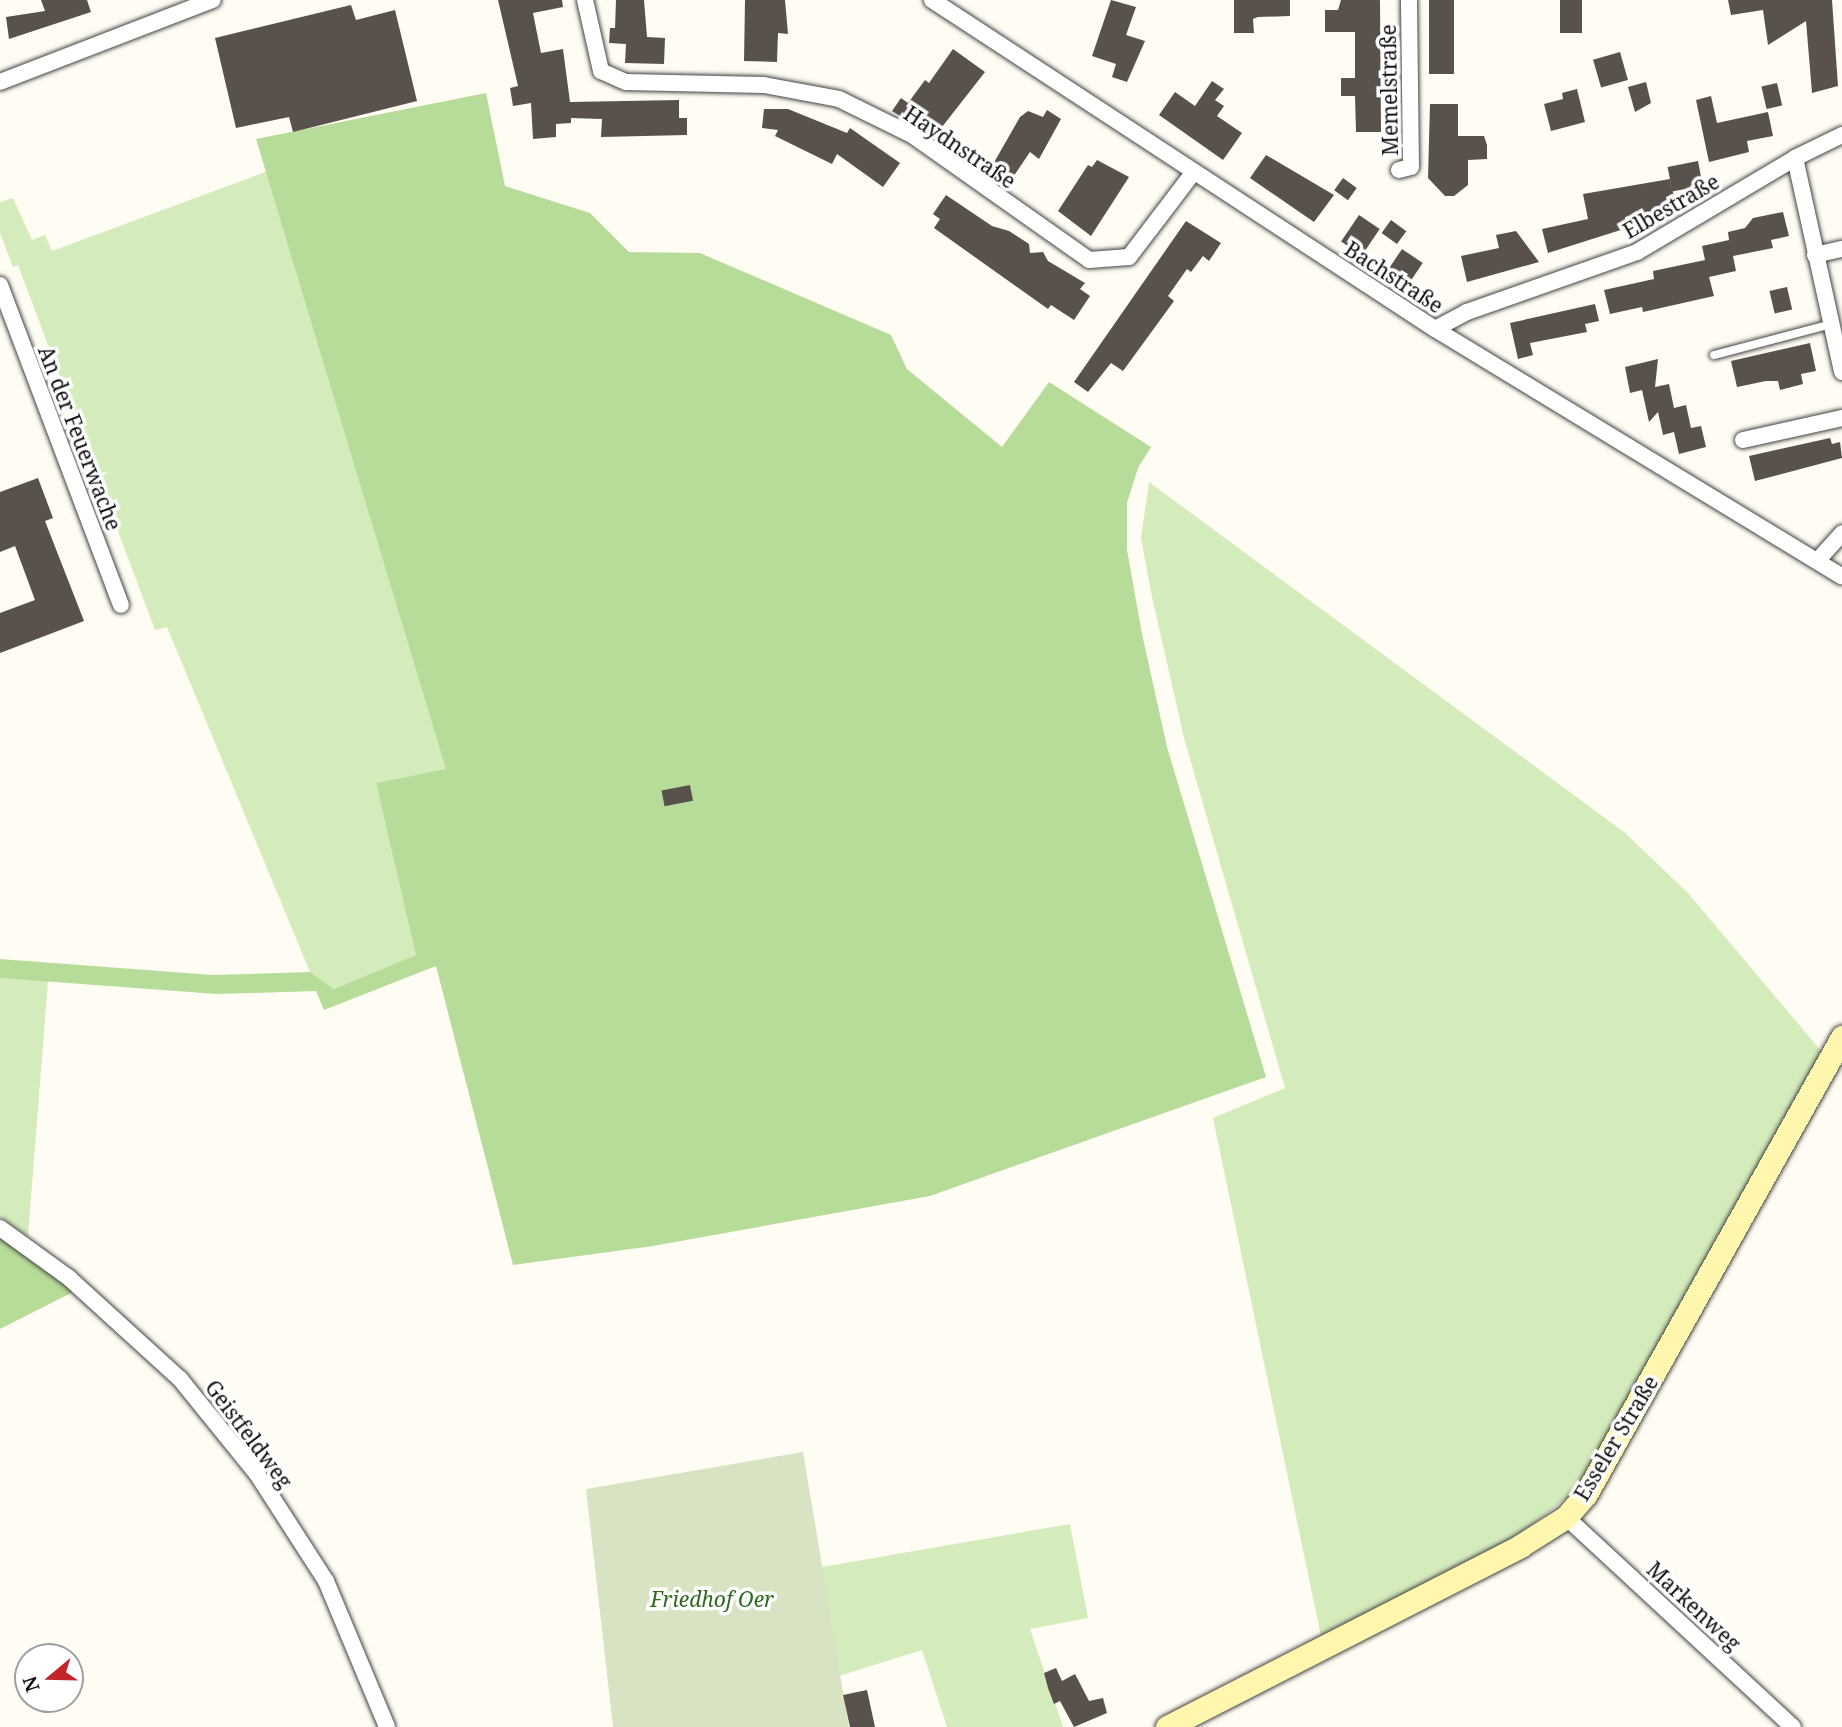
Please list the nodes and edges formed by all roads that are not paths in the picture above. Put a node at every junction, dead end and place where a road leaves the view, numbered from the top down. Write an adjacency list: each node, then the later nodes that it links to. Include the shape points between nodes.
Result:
1 (585, 0): 9 (street, Haydnstraße, via 601,71 626,82 764,85 839,99 912,135 1088,260 1129,257)
2 (932, 0): 9 (street, Bachstraße)
3 (1409, 0): 8 (street, Memelstraße, via 1411,167)
4 (202, 2): 5 (street)
5 (0, 82)
6 (1842, 135): 7 (street, Elbestraße)
7 (1795, 158): 11 (street); 14 (street, Elbestraße, via 1637,252 1467,312)
8 (1399, 170)
9 (1193, 173): 14 (street, Bachstraße)
10 (1842, 249): 11 (street)
11 (1815, 255): 13 (street)
12 (0, 285): 22 (street, An der Feuerwache)
13 (1831, 324): 15 (lane); 16 (street)
14 (1435, 328): 20 (street, Bachstraße)
15 (1714, 355)
16 (1842, 372)
17 (1842, 418): 18 (street)
18 (1743, 440)
19 (1842, 533): 20 (street)
20 (1818, 561): 21 (street, Bachstraße)
21 (1842, 576)
22 (121, 605)
23 (1842, 1037): 25 (main road, Esseler Straße, via 1586,1494)
24 (0, 1228): 26 (street, Geistfeldweg, via 69,1278 180,1379 257,1474 326,1581)
25 (1566, 1517): 27 (main road, Esseler Straße, via 1520,1546); 28 (street, Markenweg)
26 (387, 1727)
27 (1167, 1727)
28 (1793, 1727)

